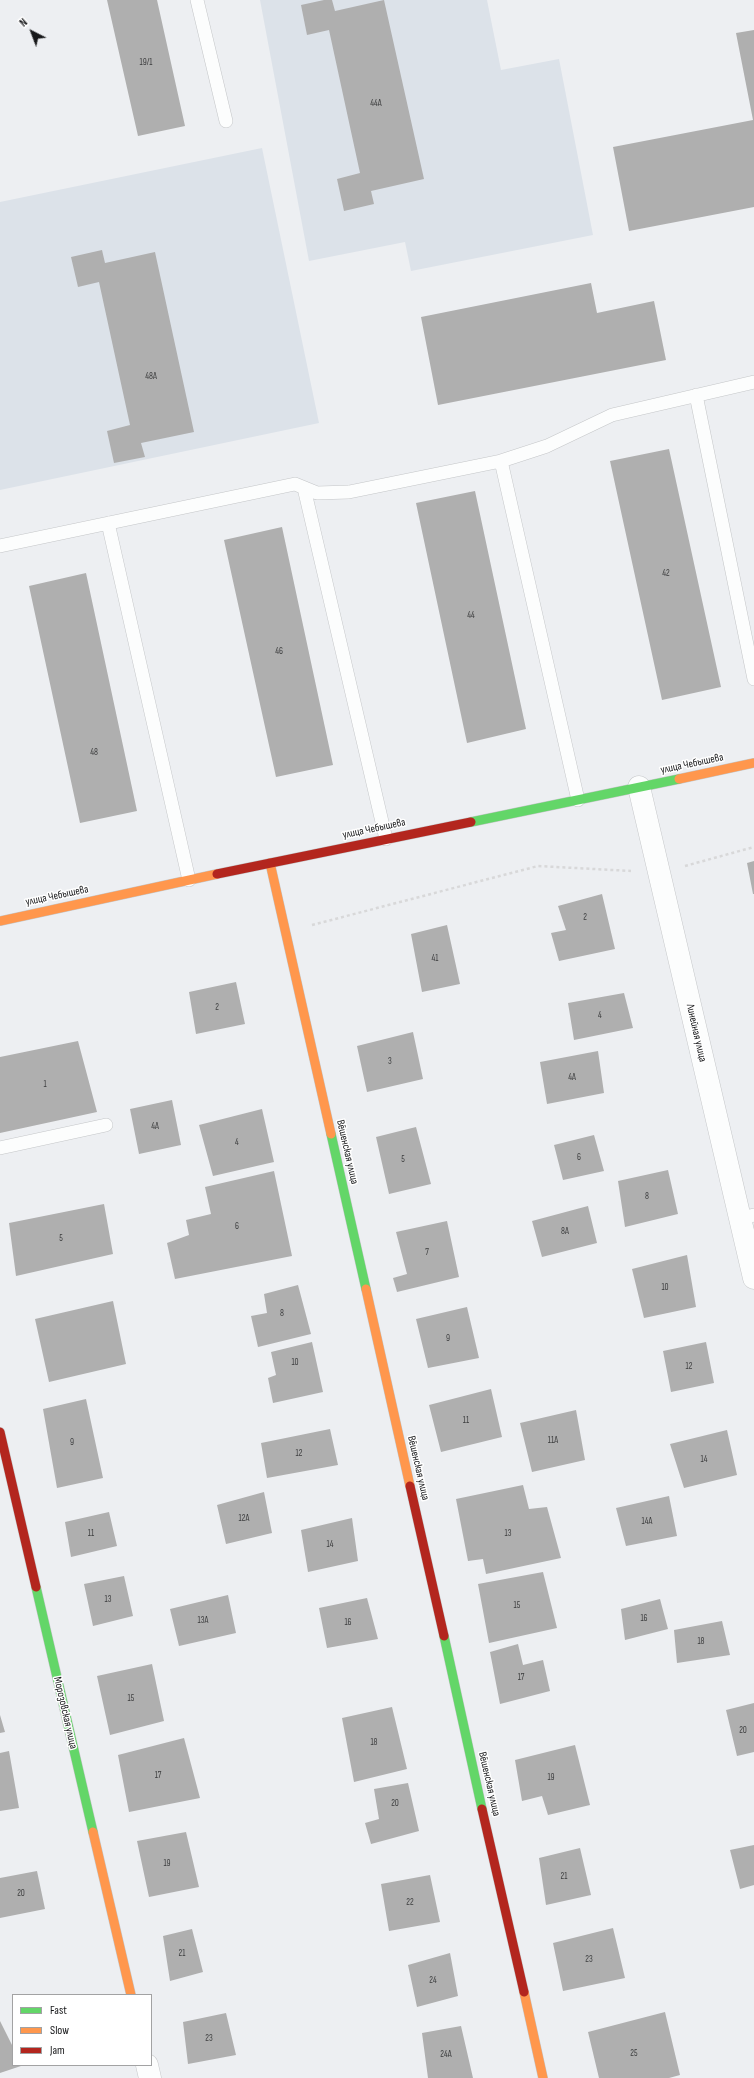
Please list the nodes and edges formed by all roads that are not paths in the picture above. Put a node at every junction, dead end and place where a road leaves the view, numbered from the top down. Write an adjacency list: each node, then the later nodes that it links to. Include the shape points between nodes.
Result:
1 (197, 0): 2 (lane)
2 (226, 121)
3 (754, 382): 4 (lane)
4 (696, 395): 5 (lane, via 612,415 547,446); 9 (lane)
5 (501, 461): 6 (lane, via 349,492 317,493); 12 (lane)
6 (304, 488): 7 (lane, via 295,484); 13 (lane)
7 (108, 524): 8 (lane); 15 (lane)
8 (0, 546)
9 (754, 679)
10 (754, 763): 11 (street, улица Чебышева)
11 (639, 787): 12 (street, улица Чебышева); 19 (street, Линейная улица)
12 (578, 800): 13 (street, улица Чебышева)
13 (386, 839): 14 (street, улица Чебышева)
14 (270, 863): 15 (street, улица Чебышева); 25 (street, Вёшенская улица)
15 (189, 880): 16 (street, улица Чебышева)
16 (0, 921)
17 (106, 1125): 18 (lane)
18 (0, 1148)
19 (747, 1217): 20 (street, Линейная улица)
20 (754, 1278)
21 (0, 1432): 22 (street, Морозовская улица)
22 (131, 1994)
23 (147, 2066): 24 (street)
24 (150, 2078)
25 (543, 2078)

